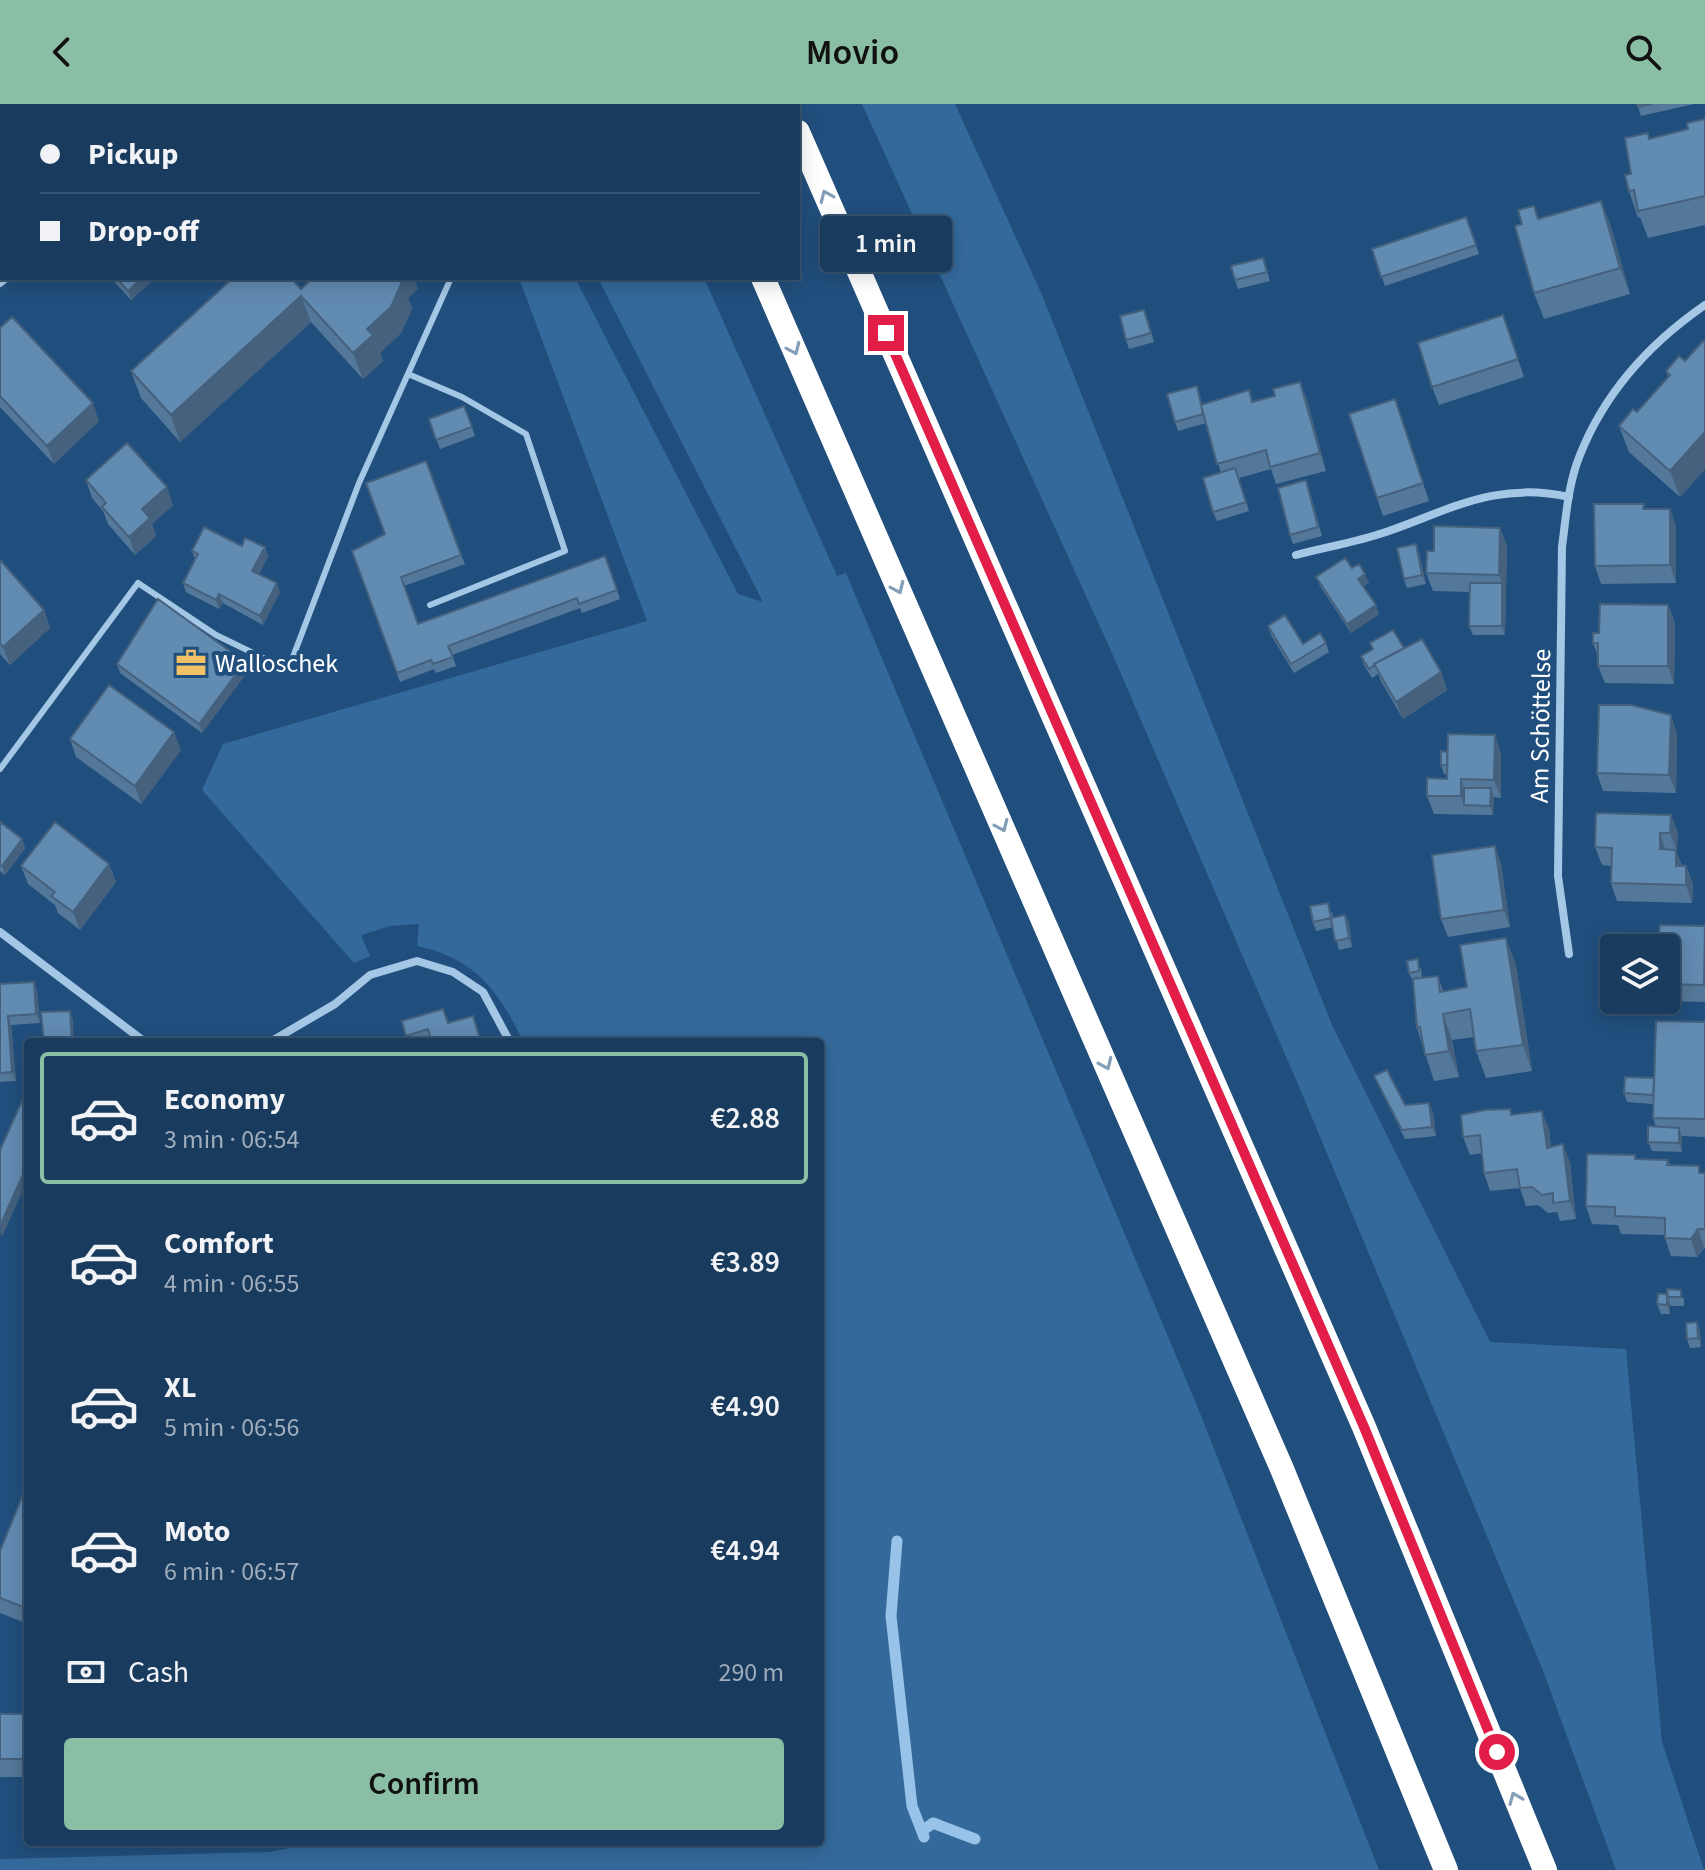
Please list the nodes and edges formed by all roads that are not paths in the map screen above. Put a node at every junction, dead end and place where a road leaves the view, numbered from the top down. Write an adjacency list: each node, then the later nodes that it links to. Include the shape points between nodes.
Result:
1 (800, 137): 16 (highway, one-way to 1, via 1364,1427)
2 (450, 280): 5 (lane)
3 (764, 280): 15 (highway, one-way to 15, via 1282,1469)
4 (1705, 305): 6 (street, Am Schöttelse, via 1668,331 1634,366 1579,456)
5 (408, 374): 8 (lane, via 526,434 565,551); 9 (lane, via 359,483 288,670 216,635 138,583)
6 (1569, 497): 7 (street, via 1541,491 1483,495 1383,533); 11 (street, Am Schöttelse, via 1562,547 1558,876)
7 (1296, 555)
8 (430, 605)
9 (0, 769)
10 (0, 932): 12 (street)
11 (1569, 954)
12 (140, 1038)
13 (277, 1038): 14 (street, via 335,1004 370,975 417,961 453,972 483,992)
14 (508, 1038)
15 (1446, 1870)
16 (1545, 1870)

